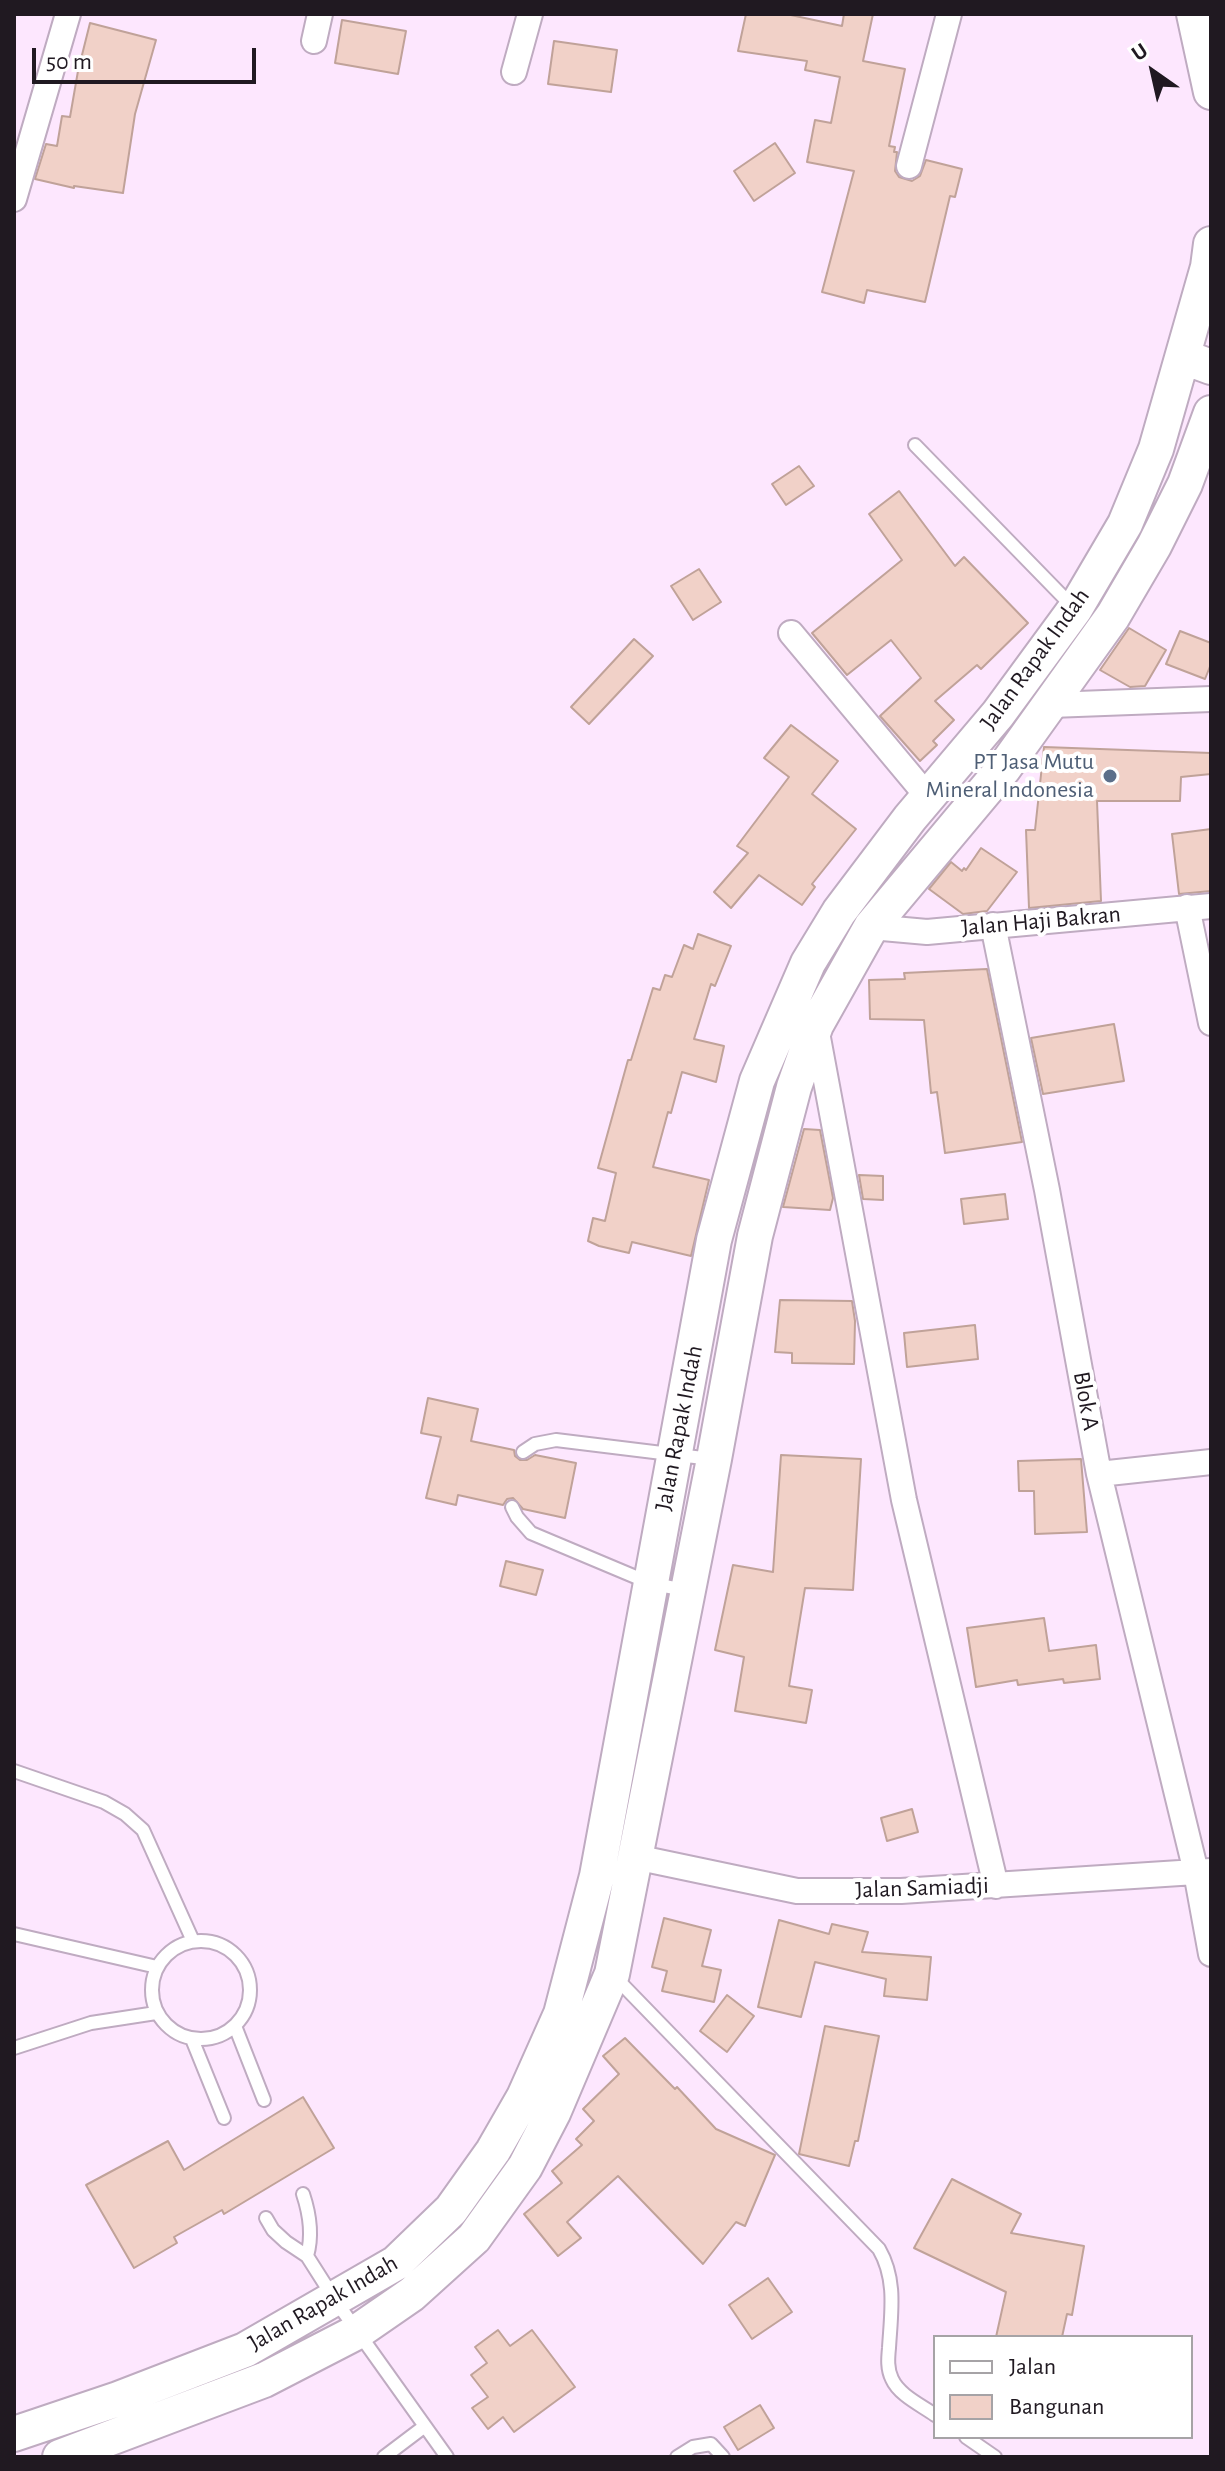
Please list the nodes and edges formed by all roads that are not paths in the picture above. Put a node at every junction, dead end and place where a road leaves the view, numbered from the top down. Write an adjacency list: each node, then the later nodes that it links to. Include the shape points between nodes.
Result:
1 (68, 14): 10 (street)
2 (320, 14): 6 (street)
3 (530, 14): 7 (street)
4 (949, 14): 9 (street)
5 (1194, 14): 8 (main road)
6 (314, 41)
7 (514, 72)
8 (1211, 92)
9 (909, 166)
10 (14, 199)
11 (1211, 244): 12 (main road, Jalan Rapak Indah)
12 (1198, 362): 15 (main road, Jalan Rapak Indah, via 1125,524)
13 (1211, 413): 18 (main road, Jalan Rapak Indah, via 1185,484 1154,546)
14 (915, 445): 15 (lane)
15 (1075, 609): 19 (main road, Jalan Rapak Indah, via 998,714)
16 (791, 633): 19 (street)
17 (1211, 699): 18 (street)
18 (1051, 705): 22 (main road, Jalan Rapak Indah)
19 (928, 797): 26 (main road, Jalan Rapak Indah, via 839,912 808,963 757,1081 714,1240)
20 (1199, 907): 21 (street, Jalan Haji Bakran); 23 (street)
21 (993, 925): 22 (street, Jalan Haji Bakran, via 927,932); 29 (street, Blok A)
22 (871, 927): 24 (main road, Jalan Rapak Indah)
23 (1211, 1023)
24 (816, 1025): 27 (main road, Jalan Rapak Indah, via 755,1236); 36 (street, via 904,1500)
25 (523, 1452): 26 (lane, via 556,1440)
26 (673, 1456): 27 (lane); 31 (main road, Jalan Rapak Indah)
27 (714, 1459): 32 (main road, Jalan Rapak Indah)
28 (1211, 1462): 29 (street)
29 (1099, 1474): 35 (street, Blok A)
30 (512, 1507): 31 (lane, via 531,1533)
31 (650, 1583): 32 (lane); 51 (main road, Jalan Rapak Indah, via 597,1876 561,2014 524,2097 451,2210 396,2263)
32 (688, 1591): 34 (main road, Jalan Rapak Indah)
33 (14, 1771): 38 (lane, via 104,1802 143,1830)
34 (635, 1857): 36 (street, Jalan Samiadji, via 797,1891); 41 (main road, Jalan Rapak Indah)
35 (1204, 1872): 36 (street, Jalan Samiadji); 39 (street, Blok A)
36 (996, 1886)
37 (14, 1934): 40 (lane)
38 (193, 1941): 40 (lane, via 178,1946); 43 (lane, via 224,1946 245,1968 250,1999)
39 (1211, 1954)
40 (157, 1967): 42 (lane, via 151,1998)
41 (612, 1974): 52 (main road, Jalan Rapak Indah, via 525,2167 474,2238 412,2294); 53 (lane, via 879,2249 892,2280 892,2380)
42 (156, 2013): 44 (lane, via 177,2034); 45 (lane, via 91,2023)
43 (235, 2026): 44 (lane, via 223,2035); 46 (lane)
44 (192, 2039): 47 (lane)
45 (14, 2048)
46 (264, 2100)
47 (224, 2118)
48 (303, 2194): 50 (lane, via 310,2220)
49 (266, 2218): 50 (lane, via 273,2230)
50 (307, 2256): 51 (lane)
51 (335, 2300): 52 (lane); 55 (main road, Jalan Rapak Indah, via 245,2350)
52 (357, 2332): 54 (lane); 57 (main road, Jalan Rapak Indah, via 264,2380)
53 (933, 2414)
54 (425, 2426): 58 (lane); 59 (lane)
55 (14, 2434)
56 (969, 2439): 62 (lane)
57 (60, 2457)
58 (384, 2457)
59 (447, 2457)
60 (677, 2457): 61 (lane, via 711,2444)
61 (723, 2457)
62 (995, 2457)

